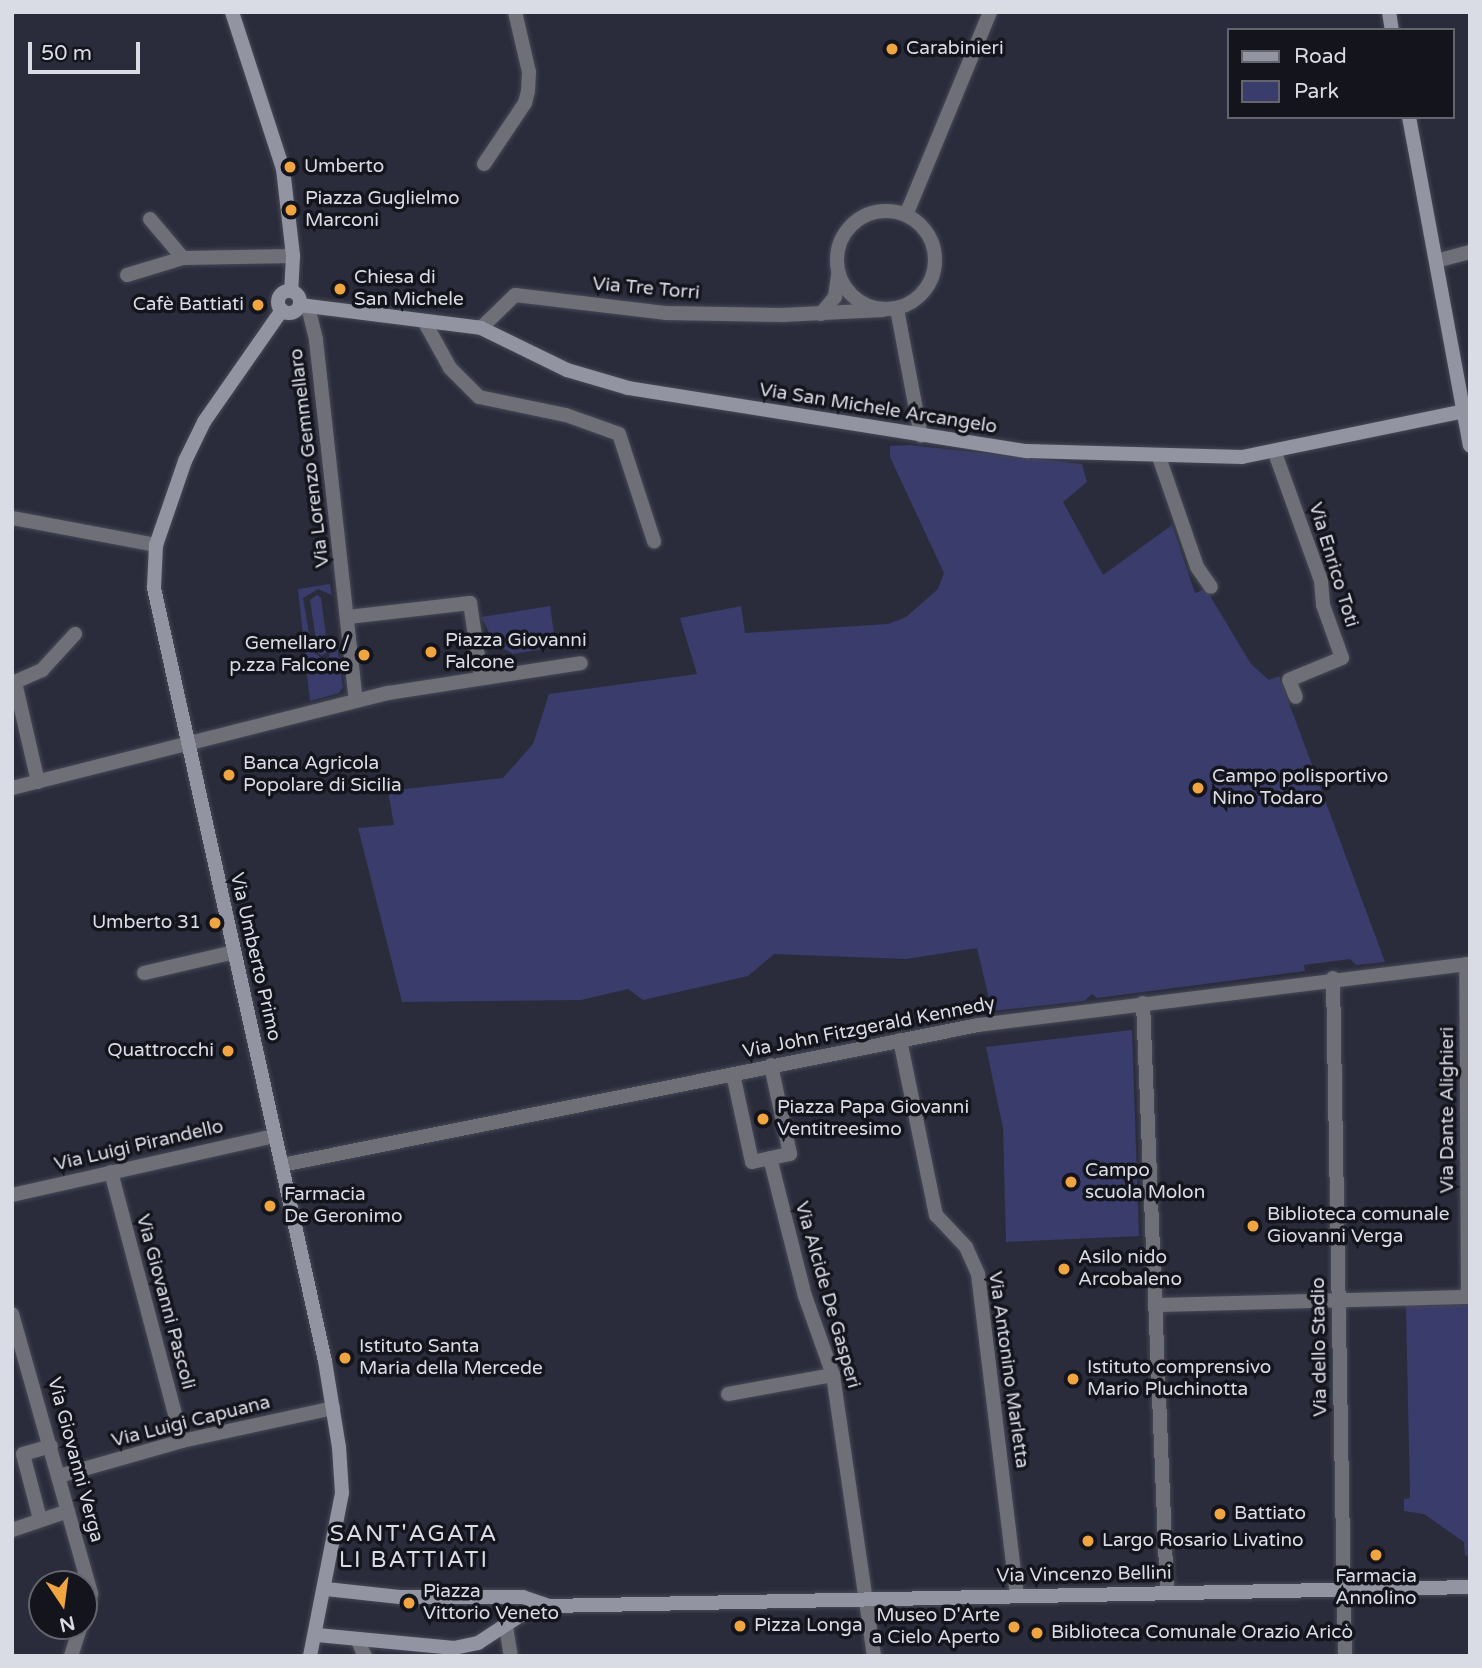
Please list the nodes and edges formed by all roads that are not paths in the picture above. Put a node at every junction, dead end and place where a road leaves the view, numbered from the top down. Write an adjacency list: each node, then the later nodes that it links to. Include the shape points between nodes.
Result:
1 (232, 12): 9 (main road, via 276,138)
2 (514, 12): 5 (street, via 529,72 528,91 525,103)
3 (990, 12): 6 (street)
4 (1409, 119): 11 (main road)
5 (484, 164)
6 (906, 215): 12 (street, via 882,211 859,219 838,248); 16 (street, via 931,240 934,274 926,290)
7 (150, 219): 10 (street)
8 (1470, 252): 11 (street)
9 (293, 256): 10 (street); 14 (main road)
10 (183, 258): 13 (street)
11 (1436, 261): 21 (main road)
12 (838, 273): 16 (street, via 860,302); 18 (street, via 835,298)
13 (127, 275)
14 (291, 290): 15 (main road); 17 (main road, via 280,295)
15 (304, 306): 17 (main road, via 290,313); 19 (main road, Via San Michele Arcangelo); 30 (street, Via Lorenzo Gemmellaro, via 316,340)
16 (890, 309): 18 (street); 22 (street)
17 (282, 310): 28 (main road, Via Umberto Primo, via 204,422 170,498)
18 (821, 314): 20 (street, Via Tre Torri, via 665,313 515,295)
19 (424, 321): 20 (main road, Via San Michele Arcangelo); 27 (street, via 450,368 479,397 566,415 619,434)
20 (481, 328): 22 (main road, Via San Michele Arcangelo, via 567,370 628,388)
21 (1460, 412): 23 (main road); 24 (main road, Via San Michele Arcangelo)
22 (922, 436): 25 (main road, Via San Michele Arcangelo, via 1027,451)
23 (1470, 445)
24 (1275, 453): 25 (main road, Via San Michele Arcangelo); 34 (street, Via Enrico Toti, via 1321,580 1323,605 1342,658 1289,680)
25 (1159, 457): 29 (street, via 1197,567)
26 (12, 518): 28 (street)
27 (654, 541)
28 (156, 545): 36 (main road, Via Umberto Primo, via 154,588)
29 (1212, 587)
30 (347, 610): 33 (street, via 470,603); 35 (street, Via Lorenzo Gemmellaro)
31 (75, 634): 37 (street, via 42,670 15,682)
32 (580, 663): 33 (street)
33 (481, 676): 35 (street)
34 (1296, 697)
35 (356, 701): 36 (street)
36 (187, 745): 37 (street); 39 (main road, Via Umberto Primo)
37 (38, 782): 38 (street)
38 (12, 788)
39 (234, 952): 41 (street); 47 (main road, Via Umberto Primo)
40 (1468, 964): 42 (street, Via John Fitzgerald Kennedy); 52 (street, Via Dante Alighieri)
41 (144, 973)
42 (1333, 978): 43 (street, Via John Fitzgerald Kennedy); 53 (street, Via dello Stadio)
43 (1143, 1003): 44 (street, Via John Fitzgerald Kennedy); 54 (street)
44 (900, 1040): 45 (street, Via John Fitzgerald Kennedy); 71 (street, Via Antonino Marletta, via 936,1215 966,1247 978,1274)
45 (771, 1065): 46 (street, Via John Fitzgerald Kennedy); 48 (street, via 790,1154)
46 (733, 1074): 48 (street, via 752,1162); 49 (street, Via John Fitzgerald Kennedy)
47 (274, 1136): 49 (main road, Via Umberto Primo); 50 (street, Via Luigi Pirandello)
48 (771, 1164): 56 (street, Via Alcide De Gasperi, via 805,1296)
49 (282, 1165): 58 (main road, Via Umberto Primo)
50 (111, 1172): 51 (street, Via Luigi Pirandello); 59 (street, Via Giovanni Pascoli)
51 (12, 1195)
52 (1468, 1297): 53 (street)
53 (1338, 1300): 54 (street); 68 (street, Via dello Stadio)
54 (1156, 1305): 69 (street)
55 (12, 1314): 60 (street, Via Giovanni Verga)
56 (833, 1375): 57 (street); 72 (street, Via Alcide De Gasperi)
57 (728, 1394)
58 (333, 1408): 59 (street, Via Luigi Capuana); 67 (main road, Via Umberto Primo, via 342,1493)
59 (182, 1441): 61 (street, Via Luigi Capuana)
60 (51, 1446): 61 (street, Via Giovanni Verga); 63 (street, via 23,1454)
61 (59, 1476): 62 (street, Via Giovanni Verga)
62 (68, 1511): 63 (street); 65 (street, Via Giovanni Verga)
63 (40, 1519): 64 (street)
64 (12, 1530)
65 (84, 1570)
66 (1470, 1587): 68 (main road, Via Vincenzo Bellini)
67 (326, 1589): 70 (main road, via 400,1597); 76 (main road, Via Umberto Primo)
68 (1345, 1589): 69 (main road, Via Vincenzo Bellini); 80 (street, Via dello Stadio)
69 (1167, 1593): 71 (main road, Via Vincenzo Bellini)
70 (511, 1596): 73 (main road); 74 (main road)
71 (1017, 1596): 72 (main road, Via Vincenzo Bellini)
72 (868, 1599): 73 (main road, Via Vincenzo Bellini); 79 (street, Via Alcide De Gasperi)
73 (549, 1606): 74 (main road)
74 (509, 1624): 75 (main road, via 478,1643 454,1648); 78 (street)
75 (357, 1639): 76 (main road); 77 (street)
76 (313, 1648)
77 (365, 1656)
78 (511, 1656)
79 (874, 1656)
80 (1345, 1656)

